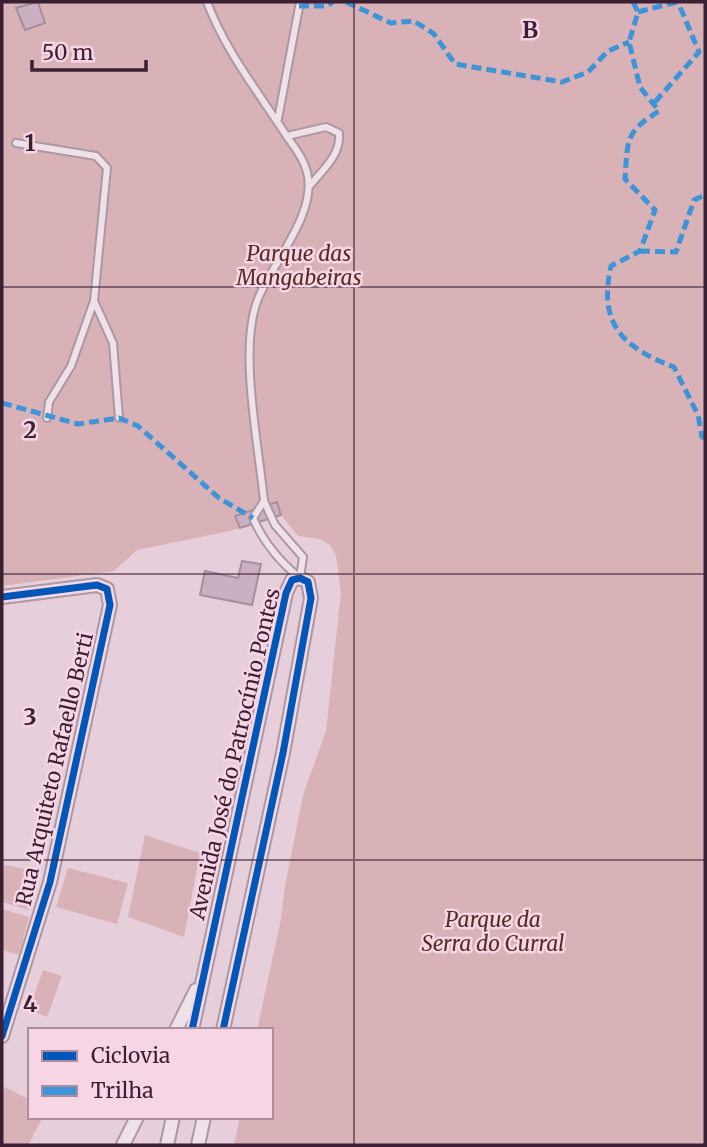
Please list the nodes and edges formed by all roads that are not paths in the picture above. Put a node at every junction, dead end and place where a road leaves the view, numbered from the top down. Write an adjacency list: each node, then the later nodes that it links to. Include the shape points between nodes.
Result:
1 (207, 2): 3 (lane, via 241,69)
2 (300, 2): 3 (lane)
3 (278, 119): 4 (lane)
4 (287, 136): 6 (lane, via 303,161); 6 (lane, via 326,127 339,133 335,155)
5 (16, 143): 7 (lane, via 96,156 107,168)
6 (309, 187): 10 (lane, via 299,222 258,299 249,332)
7 (94, 301): 8 (lane); 9 (lane, via 113,343)
8 (47, 418)
9 (119, 418)
10 (264, 501): 11 (lane, via 275,525 303,557); 11 (lane, via 253,518 260,534 286,568)
11 (300, 578): 13 (street, Avenida José do Patrocínio Pontes, via 292,580 286,593); 16 (street, Avenida José do Patrocínio Pontes, via 308,582 311,598)
12 (2, 597): 17 (street, Rua Arquiteto Rafaello Berti, via 97,585 107,589 110,604 50,882)
13 (204, 974): 14 (street); 15 (street, Avenida José do Patrocínio Pontes)
14 (177, 1028)
15 (192, 1028)
16 (223, 1028)
17 (2, 1036)
18 (136, 1119): 21 (street)
19 (173, 1119): 22 (street)
20 (204, 1119): 23 (street)
21 (123, 1145)
22 (167, 1145)
23 (198, 1145)

